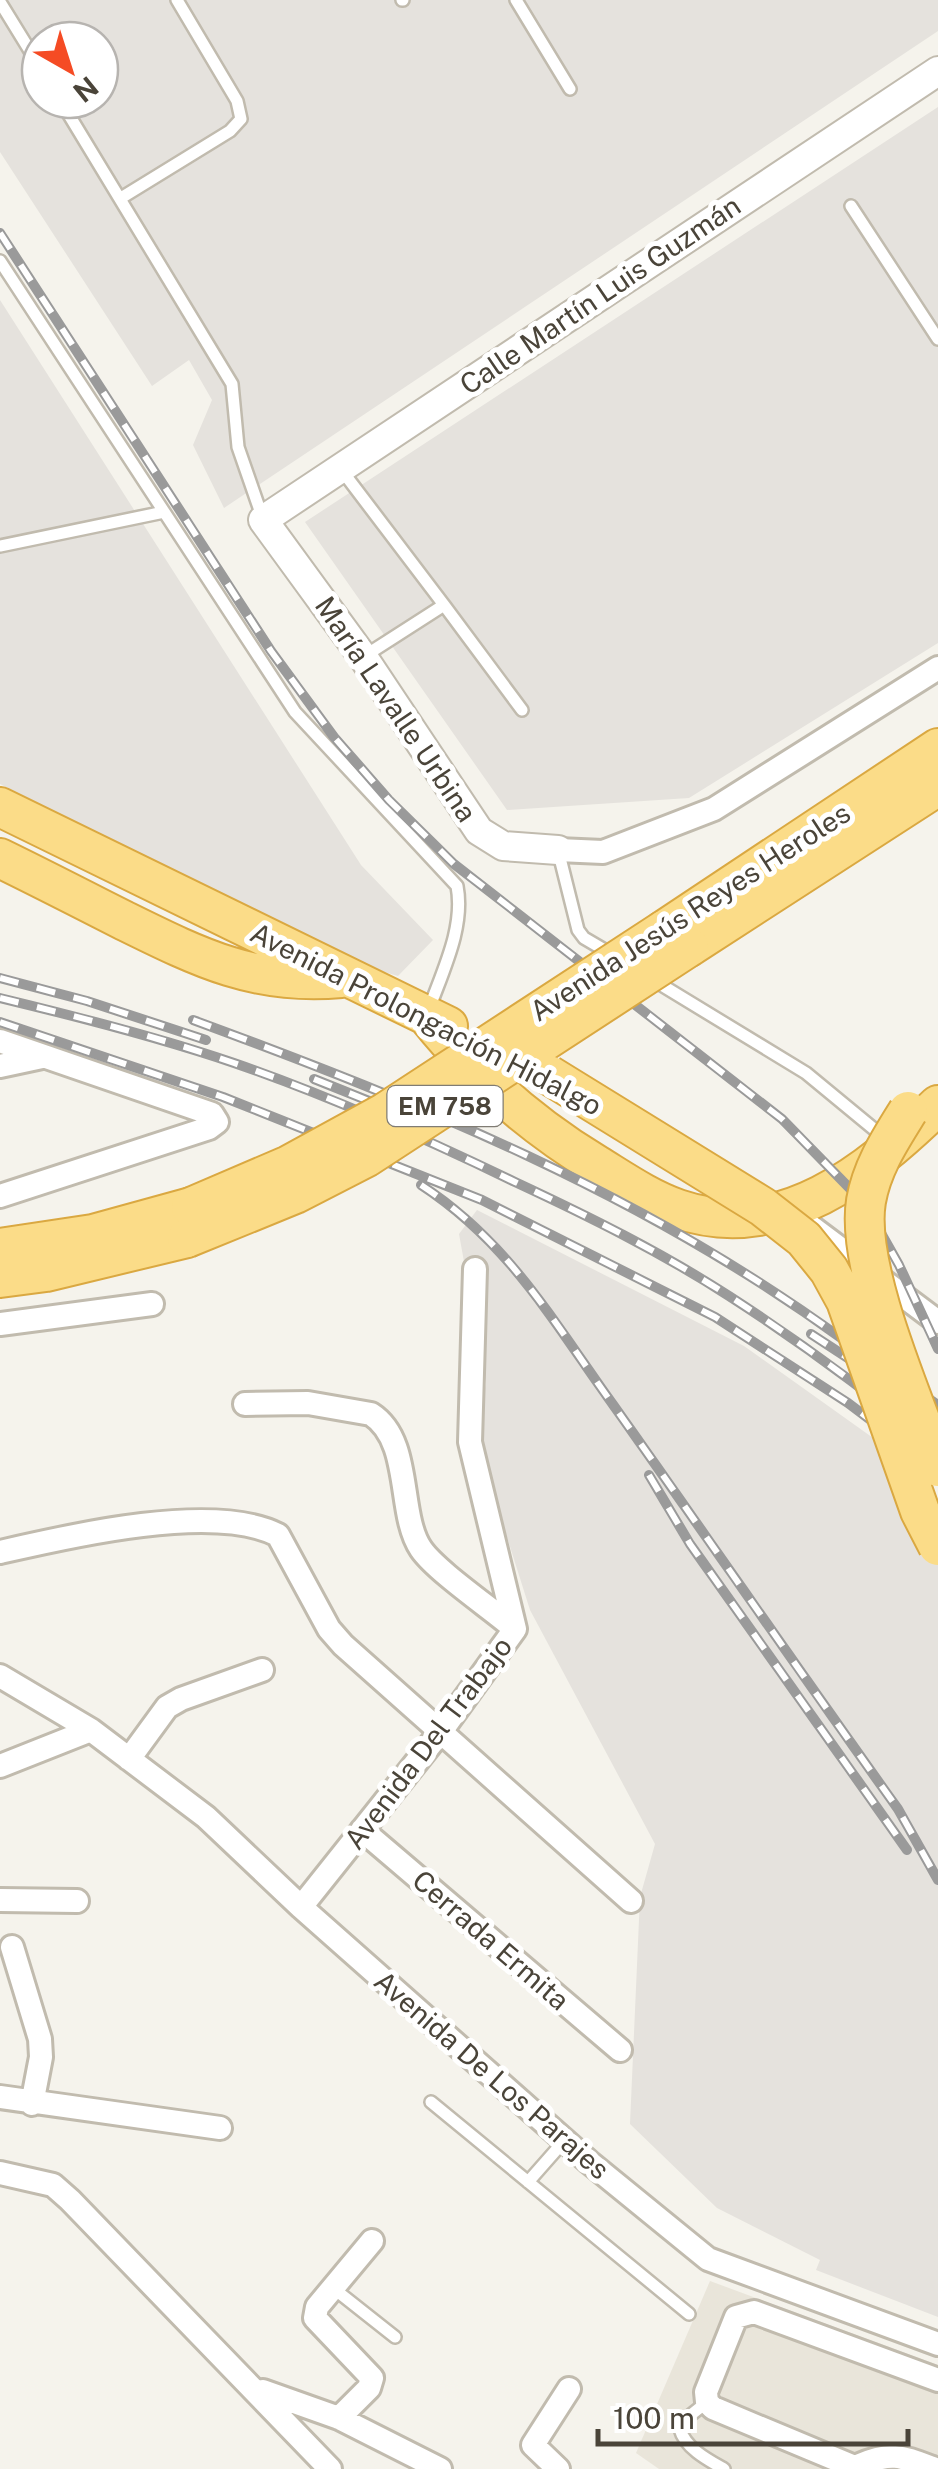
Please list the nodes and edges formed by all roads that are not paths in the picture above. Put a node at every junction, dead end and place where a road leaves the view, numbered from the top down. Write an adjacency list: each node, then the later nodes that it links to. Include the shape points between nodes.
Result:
1 (177, 0): 8 (lane, via 241,119)
2 (516, 0): 6 (lane)
3 (0, 2): 4 (lane)
4 (20, 34)
5 (938, 71): 12 (street, Calle Martín Luis Guzmán)
6 (570, 89)
7 (72, 120): 8 (lane)
8 (121, 198): 14 (lane, via 232,384 238,447)
9 (851, 206): 11 (lane)
10 (0, 261): 13 (lane)
11 (938, 339)
12 (340, 468): 14 (street, Calle Martín Luis Guzmán); 16 (lane)
13 (164, 512): 15 (lane); 27 (lane, via 295,712 457,886 455,935)
14 (264, 520): 17 (street, María Lavalle Urbina)
15 (0, 546)
16 (444, 605): 17 (lane); 19 (lane)
17 (363, 658): 23 (street, María Lavalle Urbina, via 479,832 503,846)
18 (938, 668): 23 (street, via 714,809 604,852)
19 (522, 710)
20 (938, 748): 25 (highway, Avenida Jesús Reyes Heroles / EM 758)
21 (938, 786): 25 (highway, Avenida Jesús Reyes Heroles / EM 758)
22 (0, 807): 26 (highway, Avenida Prolongación Hidalgo)
23 (558, 850): 32 (lane, via 584,938 806,1073)
24 (0, 858): 26 (highway, via 213,963 264,977)
25 (677, 939): 35 (highway, Avenida Jesús Reyes Heroles / EM 758, bridge)
26 (346, 978): 27 (highway, Avenida Prolongación Hidalgo)
27 (427, 1016): 34 (highway, via 511,1105 644,1194 718,1217); 44 (highway, Avenida Prolongación Hidalgo, bridge, via 549,1075 720,1179 804,1239 846,1301)
28 (0, 1041): 29 (street)
29 (46, 1056): 30 (street); 33 (street, via 212,1114 216,1122)
30 (0, 1066)
31 (938, 1082): 32 (highway)
32 (914, 1121): 34 (highway, via 834,1189); 43 (highway, bridge, via 880,1157 866,1202 864,1244)
33 (0, 1196)
34 (787, 1210): 40 (street)
35 (189, 1222): 36 (highway, Avenida Jesús Reyes Heroles / EM 758); 38 (highway, Avenida Jesús Reyes Heroles / EM 758, via 46,1272)
36 (0, 1248)
37 (475, 1269): 46 (street, Avenida Del Trabajo, via 470,1442)
38 (0, 1278)
39 (152, 1304): 41 (street)
40 (938, 1322)
41 (0, 1324)
42 (245, 1404): 46 (street, via 308,1403 380,1420 400,1461 421,1550)
43 (938, 1467)
44 (938, 1546)
45 (0, 1552): 50 (street, via 160,1522 265,1528 287,1547 342,1645)
46 (515, 1629): 50 (street, Avenida Del Trabajo)
47 (262, 1670): 51 (street, via 167,1707)
48 (0, 1676): 49 (street)
49 (91, 1730): 51 (street, Avenida De Los Parajes); 52 (street)
50 (442, 1730): 53 (street, Avenida Del Trabajo); 55 (street)
51 (129, 1759): 57 (street, Avenida De Los Parajes, via 206,1817)
52 (0, 1766)
53 (362, 1830): 57 (street, Avenida Del Trabajo); 59 (street, Cerrada Ermita)
54 (0, 1900): 56 (street)
55 (631, 1900)
56 (77, 1901)
57 (300, 1908): 64 (street, Avenida De Los Parajes)
58 (12, 1947): 62 (street, via 40,2040)
59 (620, 2050)
60 (0, 2098): 62 (street)
61 (431, 2102): 66 (lane)
62 (32, 2104): 63 (street)
63 (220, 2128)
64 (565, 2140): 66 (lane); 71 (street, Avenida De Los Parajes, via 708,2260)
65 (0, 2173): 73 (street, via 53,2185)
66 (528, 2182): 69 (lane)
67 (372, 2241): 68 (street)
68 (333, 2288): 70 (lane); 76 (street, via 315,2318 372,2378)
69 (688, 2314)
70 (395, 2337)
71 (938, 2344)
72 (938, 2380): 75 (street, via 744,2312 736,2317)
73 (255, 2388): 76 (street); 78 (street)
74 (569, 2389): 80 (street, via 533,2445)
75 (707, 2402): 77 (street); 81 (lane, via 687,2418 682,2438)
76 (339, 2418): 79 (street)
77 (858, 2467): 82 (street, via 886,2454)
78 (330, 2469)
79 (440, 2469)
80 (558, 2469)
81 (724, 2469)
82 (935, 2469)

